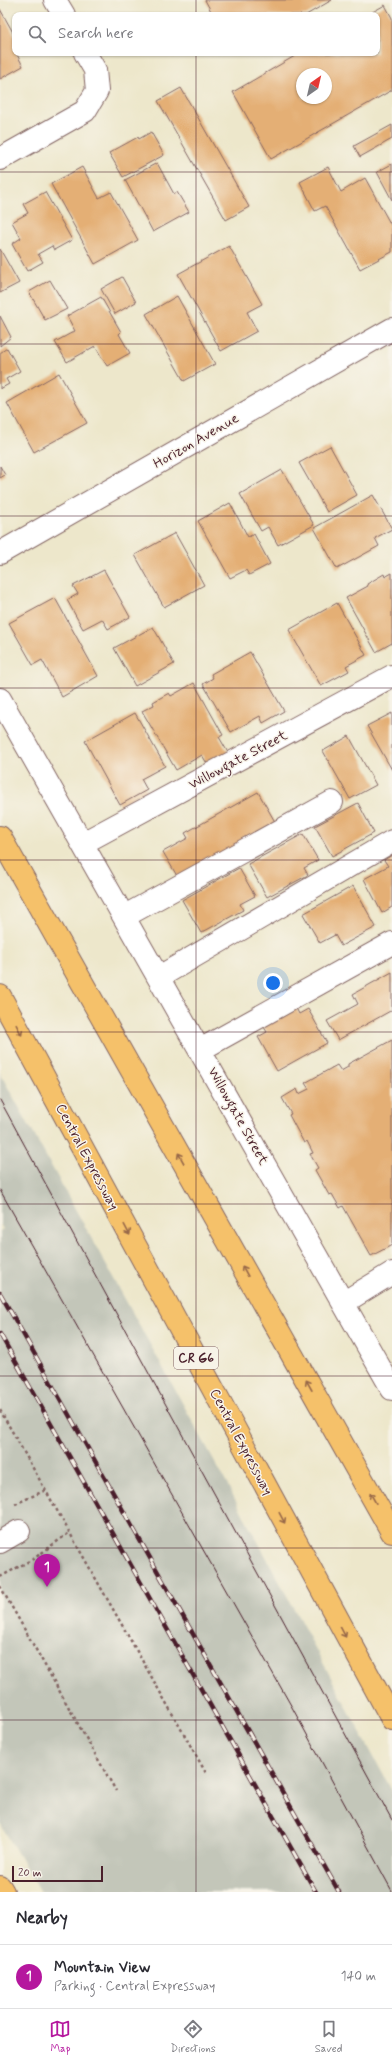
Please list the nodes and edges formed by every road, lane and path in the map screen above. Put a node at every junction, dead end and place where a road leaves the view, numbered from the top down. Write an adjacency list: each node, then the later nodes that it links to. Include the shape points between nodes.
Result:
1 (55, 0): 2 (street)
2 (62, 12)
3 (87, 56): 4 (street, via 95,70 98,91 85,111)
4 (0, 159)
5 (392, 329): 6 (street, Horizon Avenue)
6 (0, 553)
7 (392, 676): 12 (street, Willowgate Street)
8 (0, 698): 12 (street, Willowgate Street)
9 (332, 802): 13 (street)
10 (0, 837): 26 (main road, one-way to 10)
11 (392, 841): 15 (street)
12 (83, 843): 13 (street, Willowgate Street)
13 (125, 916): 15 (street, Willowgate Street)
14 (392, 943): 17 (street)
15 (159, 977): 17 (street, Willowgate Street)
16 (0, 996): 30 (main road, Central Expressway / CR G6, one-way to 30)
17 (200, 1050): 19 (street, Willowgate Street)
18 (392, 1273): 19 (street)
19 (343, 1302): 20 (street, Willowgate Street)
20 (392, 1389)
21 (0, 1410): 22 (path)
22 (46, 1490): 23 (path); 25 (path)
23 (12, 1505)
24 (19, 1532): 27 (street)
25 (69, 1532): 28 (path, via 33,1559); 31 (path)
26 (392, 1532)
27 (0, 1542)
28 (0, 1577)
29 (0, 1586): 32 (path)
30 (392, 1720)
31 (206, 1773)
32 (116, 1791)
33 (0, 1886): 34 (main road)
34 (3, 1892)

